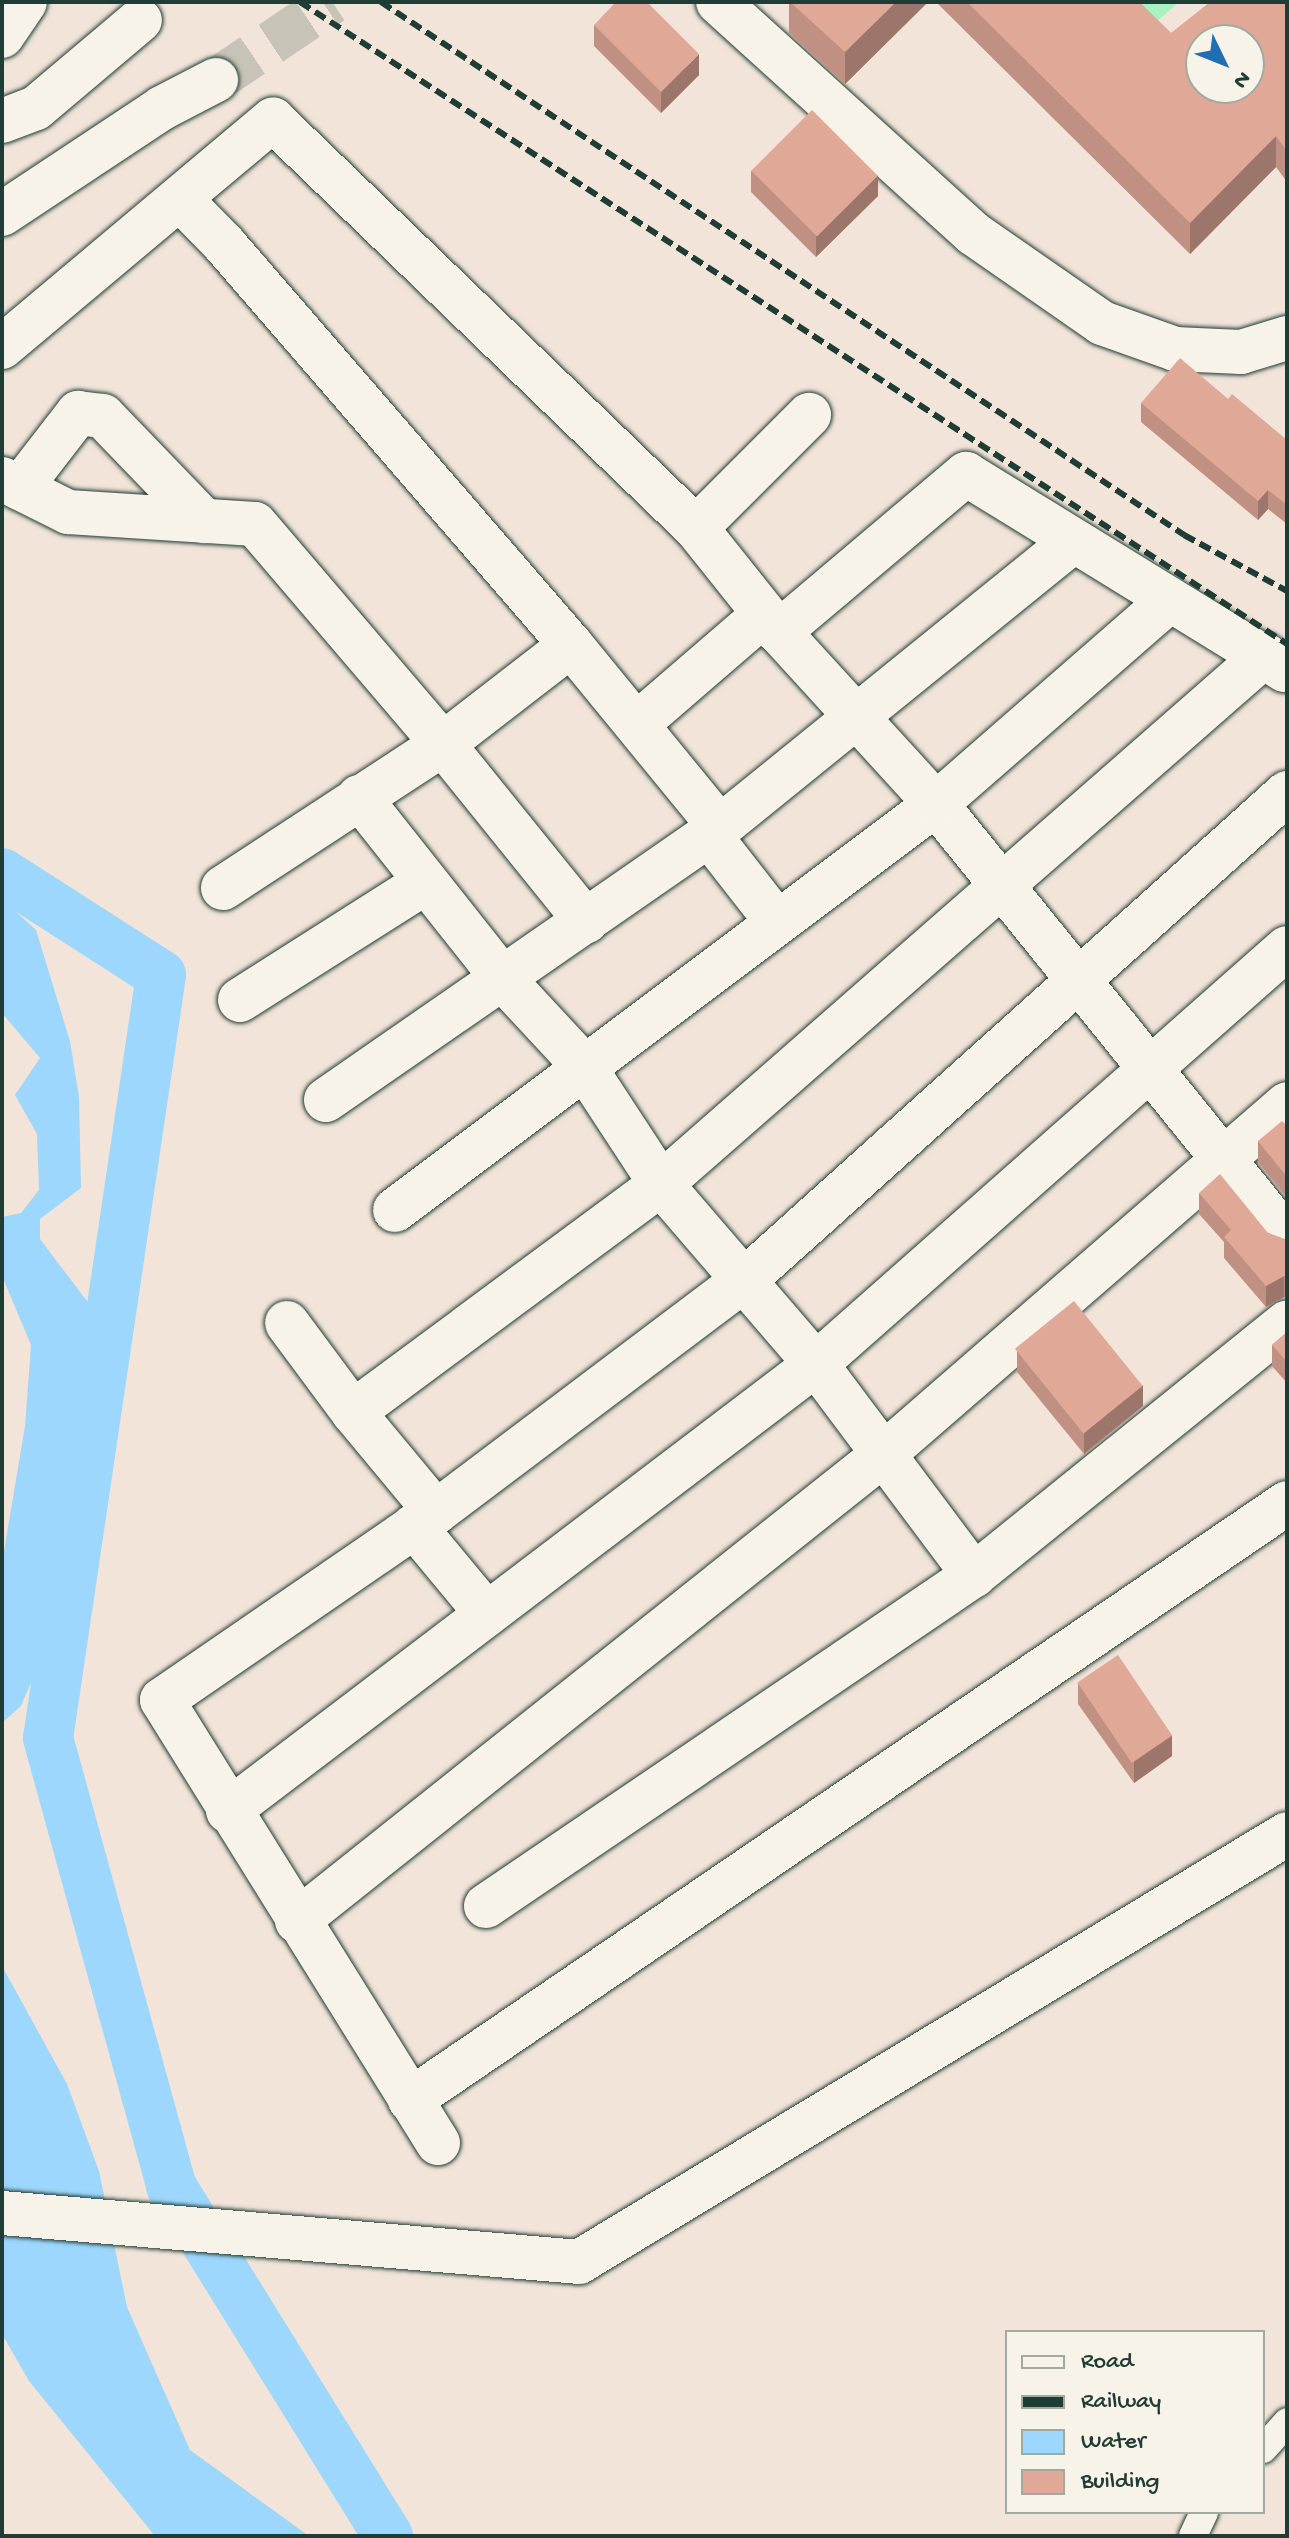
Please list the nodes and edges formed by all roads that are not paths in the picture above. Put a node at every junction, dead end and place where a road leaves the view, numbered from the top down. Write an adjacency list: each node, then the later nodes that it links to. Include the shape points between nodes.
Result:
1 (25, 2): 4 (street)
2 (718, 2): 9 (street, via 974,234 1102,323 1175,349 1241,352)
3 (140, 20): 6 (street, via 36,108)
4 (2, 36)
5 (216, 80): 8 (street, via 162,108)
6 (2, 121)
7 (180, 199): 10 (street); 14 (street, via 273,120); 18 (street)
8 (2, 214)
9 (1287, 338)
10 (2, 347)
11 (809, 415): 14 (street)
12 (11, 483): 13 (street, via 68,512); 13 (street, via 78,413 103,416)
13 (204, 521): 22 (street, via 255,524)
14 (696, 528): 17 (street)
15 (1072, 542): 16 (street); 17 (street, via 966,474); 20 (street)
16 (1170, 600): 19 (street); 25 (street)
17 (779, 632): 20 (street); 21 (street, via 760,618)
18 (571, 645): 21 (street); 22 (street)
19 (1276, 664): 28 (street)
20 (858, 715): 25 (street); 26 (street)
21 (637, 724): 26 (street)
22 (443, 744): 24 (street); 30 (street)
23 (1287, 793): 34 (street)
24 (359, 797): 27 (street); 29 (street)
25 (936, 804): 28 (street); 31 (street)
26 (714, 831): 30 (street); 31 (street)
27 (426, 882): 33 (street); 35 (street)
28 (999, 883): 34 (street); 41 (street)
29 (223, 888)
30 (586, 921): 33 (street)
31 (777, 922): 36 (street)
32 (1287, 948): 37 (street)
33 (503, 979): 36 (street); 38 (street)
34 (1074, 979): 37 (street); 44 (street)
35 (240, 1000)
36 (583, 1065): 41 (street); 42 (street)
37 (1148, 1067): 40 (street); 47 (street)
38 (326, 1100)
39 (1287, 1104): 40 (street)
40 (1220, 1158): 43 (street); 49 (street)
41 (661, 1184): 44 (street); 48 (street)
42 (395, 1210)
43 (1287, 1238)
44 (747, 1278): 47 (street); 51 (street)
45 (1287, 1322): 52 (street)
46 (287, 1323): 48 (street)
47 (816, 1364): 49 (street); 53 (street)
48 (353, 1412): 51 (street)
49 (885, 1453): 52 (street); 57 (street)
50 (1287, 1503): 58 (street)
51 (425, 1519): 53 (street); 54 (street, via 162,1700)
52 (974, 1575): 56 (street)
53 (487, 1614): 54 (street)
54 (228, 1811): 57 (street)
55 (1287, 1834): 60 (street, via 579,2262)
56 (486, 1906)
57 (297, 1921): 58 (street)
58 (410, 2100): 59 (street)
59 (438, 2143)
60 (2, 2213)
61 (1287, 2422): 62 (lane)
62 (1265, 2447)
63 (1203, 2514): 64 (lane)
64 (1193, 2536)

